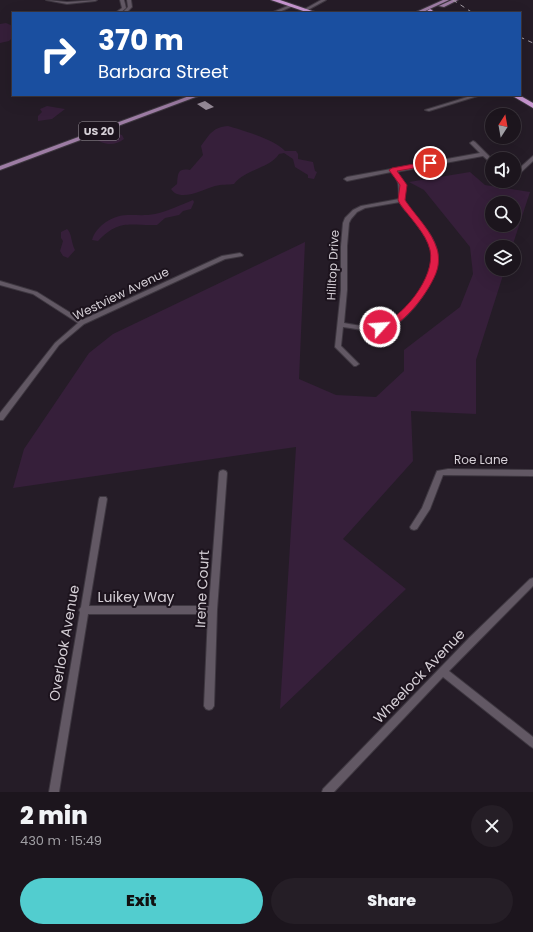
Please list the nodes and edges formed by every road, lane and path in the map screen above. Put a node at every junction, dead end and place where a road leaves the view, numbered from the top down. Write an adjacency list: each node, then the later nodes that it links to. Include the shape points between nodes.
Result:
1 (48, 0): 2 (street)
2 (95, 0)
3 (122, 0): 11 (street, via 124,8)
4 (129, 0): 12 (street, via 130,7)
5 (274, 0): 9 (highway)
6 (324, 0): 10 (street)
7 (447, 0): 15 (main road)
8 (456, 0): 16 (main road)
9 (291, 6): 10 (highway); 13 (street)
10 (304, 10): 14 (highway)
11 (118, 12)
12 (125, 12)
13 (276, 12)
14 (311, 12)
15 (419, 12)
16 (429, 12)
17 (195, 96): 25 (main road, US 20)
18 (476, 96): 21 (street)
19 (516, 96): 20 (highway)
20 (533, 106)
21 (427, 110)
22 (473, 143): 23 (street)
23 (483, 154): 27 (street)
24 (533, 158): 26 (street)
25 (0, 168)
26 (521, 169)
27 (392, 170): 28 (street); 29 (street, via 403,185)
28 (347, 178)
29 (402, 200): 33 (street, Hilltop Drive, via 363,208 348,218 344,246); 33 (street, via 434,249 435,260 431,277 411,306 390,325 377,328)
30 (240, 255): 32 (street, Westview Avenue, via 224,257)
31 (0, 283): 32 (street, via 35,293)
32 (82, 323): 35 (street, Westview Avenue, via 57,344)
33 (341, 325): 34 (street, Hilltop Drive, via 338,347)
34 (356, 364)
35 (0, 418)
36 (223, 473): 42 (street, Irene Court)
37 (533, 473): 39 (street, Roe Lane, via 440,473 426,509)
38 (103, 499): 41 (street, Overlook Avenue)
39 (414, 528)
40 (533, 581): 43 (street, Wheelock Avenue)
41 (83, 610): 42 (street, Luikey Way); 46 (street, Overlook Avenue)
42 (213, 610): 44 (street, Irene Court)
43 (443, 672): 45 (street); 47 (street, Wheelock Avenue)
44 (209, 706)
45 (533, 743)
46 (54, 792)
47 (327, 792)

